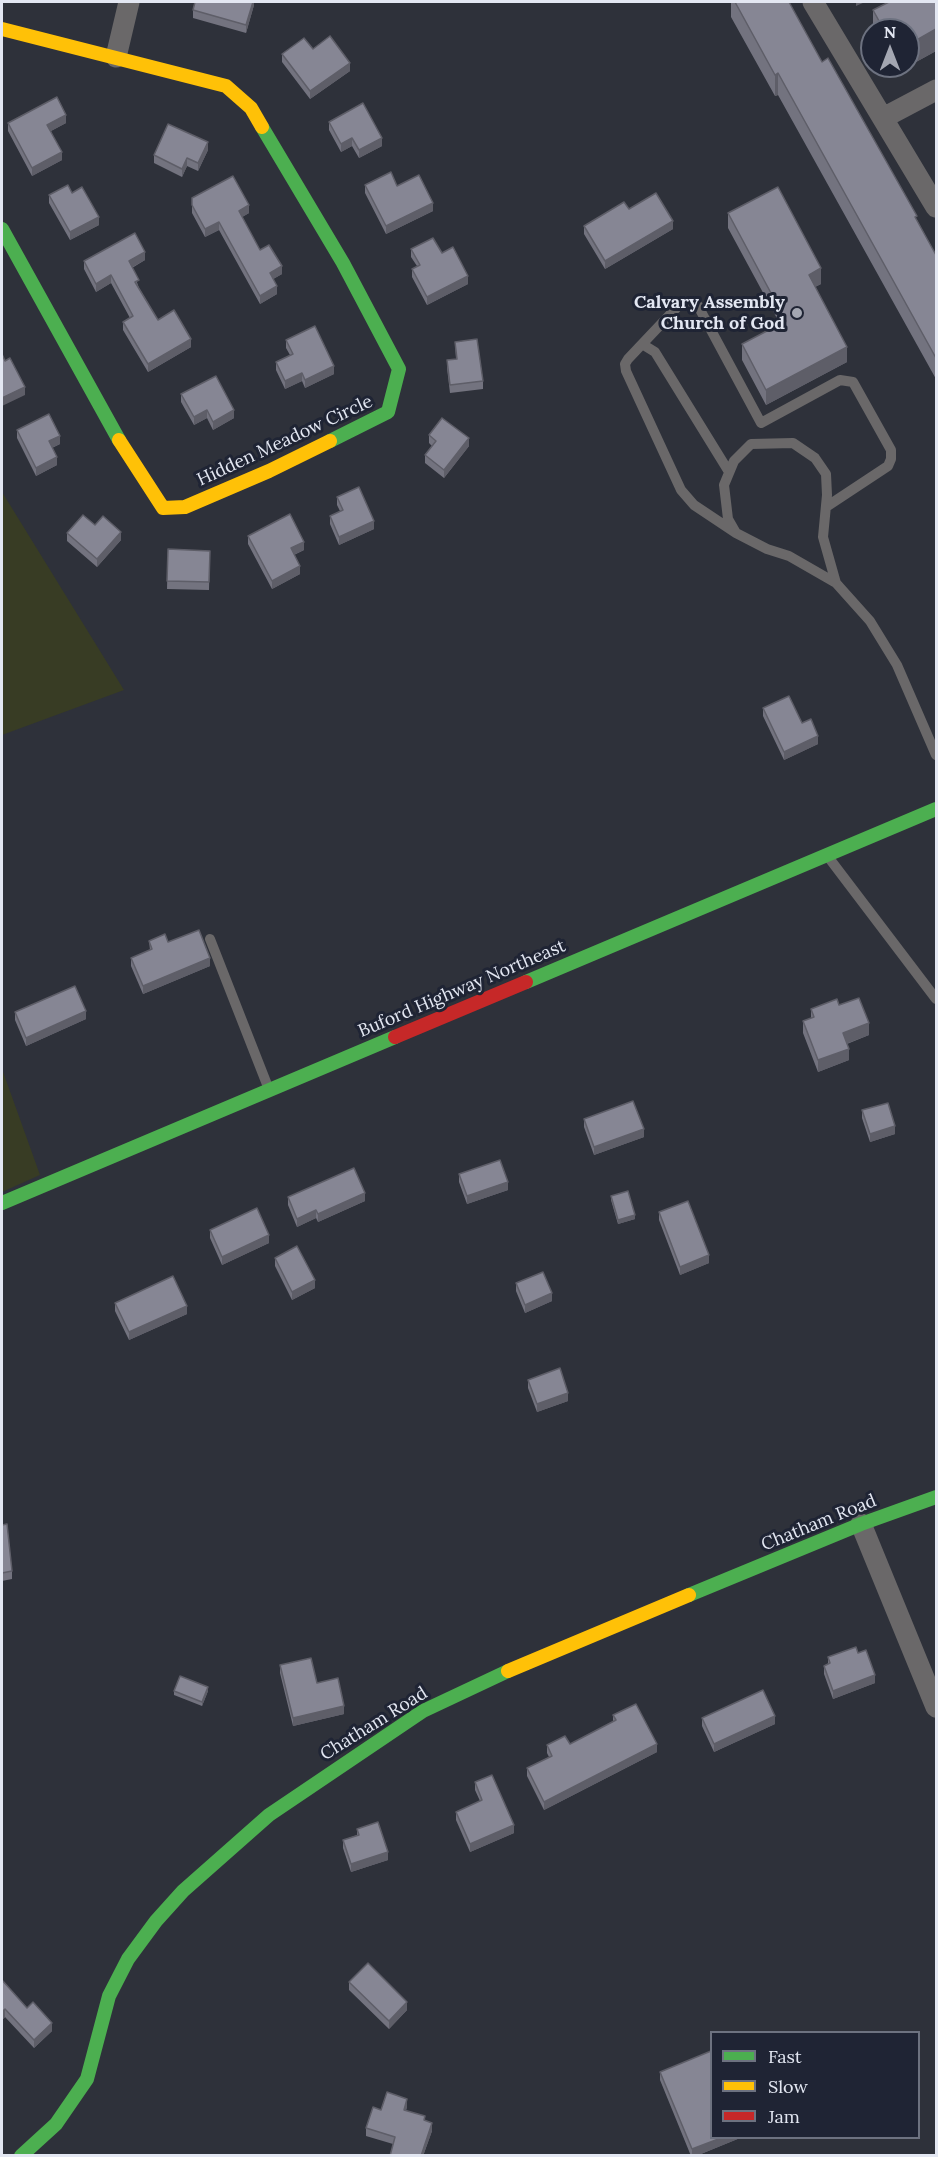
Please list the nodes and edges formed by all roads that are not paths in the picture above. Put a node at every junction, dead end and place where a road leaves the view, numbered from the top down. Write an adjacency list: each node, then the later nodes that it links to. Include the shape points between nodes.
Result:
1 (129, 2): 4 (street)
2 (813, 2): 6 (street)
3 (2, 29): 4 (street, Hidden Meadow Circle)
4 (116, 57): 8 (street, Hidden Meadow Circle, via 226,86 251,108 343,263 399,369 388,412 195,503 163,508 117,437)
5 (936, 90): 6 (street)
6 (883, 118): 7 (street)
7 (936, 207)
8 (2, 229)
9 (642, 344): 10 (lane, via 680,304 698,304); 12 (lane, via 655,352); 14 (lane, via 625,364 626,371 681,490 694,505)
10 (761, 423): 11 (lane); 13 (lane, via 840,380 853,382 891,450 891,459 888,466)
11 (765, 442): 12 (lane, via 751,444); 13 (lane, via 793,442 815,458 826,474)
12 (729, 472): 14 (lane, via 725,496 728,519)
13 (826, 507): 15 (lane, via 823,537)
14 (736, 533): 15 (lane, via 789,556)
15 (836, 583): 16 (lane, via 870,621 897,665)
16 (936, 755)
17 (936, 809): 18 (street, Buford Highway Northeast)
18 (827, 856): 20 (lane); 21 (street, Buford Highway Northeast)
19 (210, 939): 21 (lane)
20 (936, 999)
21 (269, 1090): 22 (street, Buford Highway Northeast)
22 (2, 1203)
23 (936, 1497): 24 (street, Chatham Road)
24 (861, 1524): 25 (street); 26 (street, Chatham Road, via 534,1659 423,1711 269,1815 183,1891 128,1959 109,1996 87,2079 56,2124)
25 (936, 1707)
26 (21, 2156)

